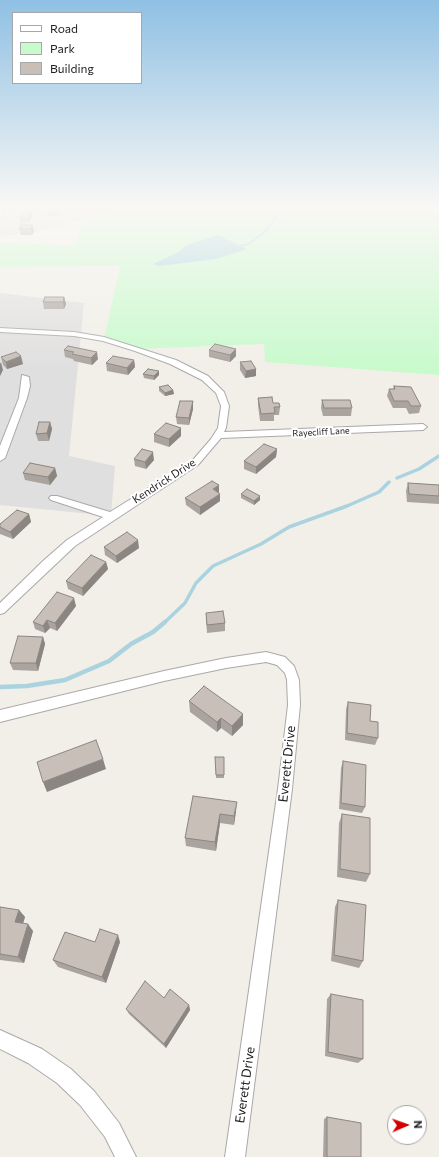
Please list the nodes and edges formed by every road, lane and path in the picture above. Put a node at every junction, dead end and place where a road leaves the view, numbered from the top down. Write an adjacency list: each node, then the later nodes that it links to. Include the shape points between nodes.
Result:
1 (0, 330): 4 (street, Kendrick Drive, via 69,334 104,340 138,349 189,369 214,385 224,400 225,420)
2 (25, 377): 5 (street, via 23,398)
3 (423, 427): 4 (street, Rayecliff Lane)
4 (219, 435): 7 (street, Kendrick Drive, via 195,462)
5 (0, 458)
6 (54, 498): 7 (street)
7 (111, 516): 8 (street, Kendrick Drive, via 71,543)
8 (0, 610)
9 (0, 716): 12 (street, Everett Drive, via 226,663 266,657 281,661 290,670 294,706 285,788)
10 (0, 1039): 11 (street, via 35,1056 64,1076 87,1098 112,1130)
11 (126, 1157)
12 (235, 1157)

